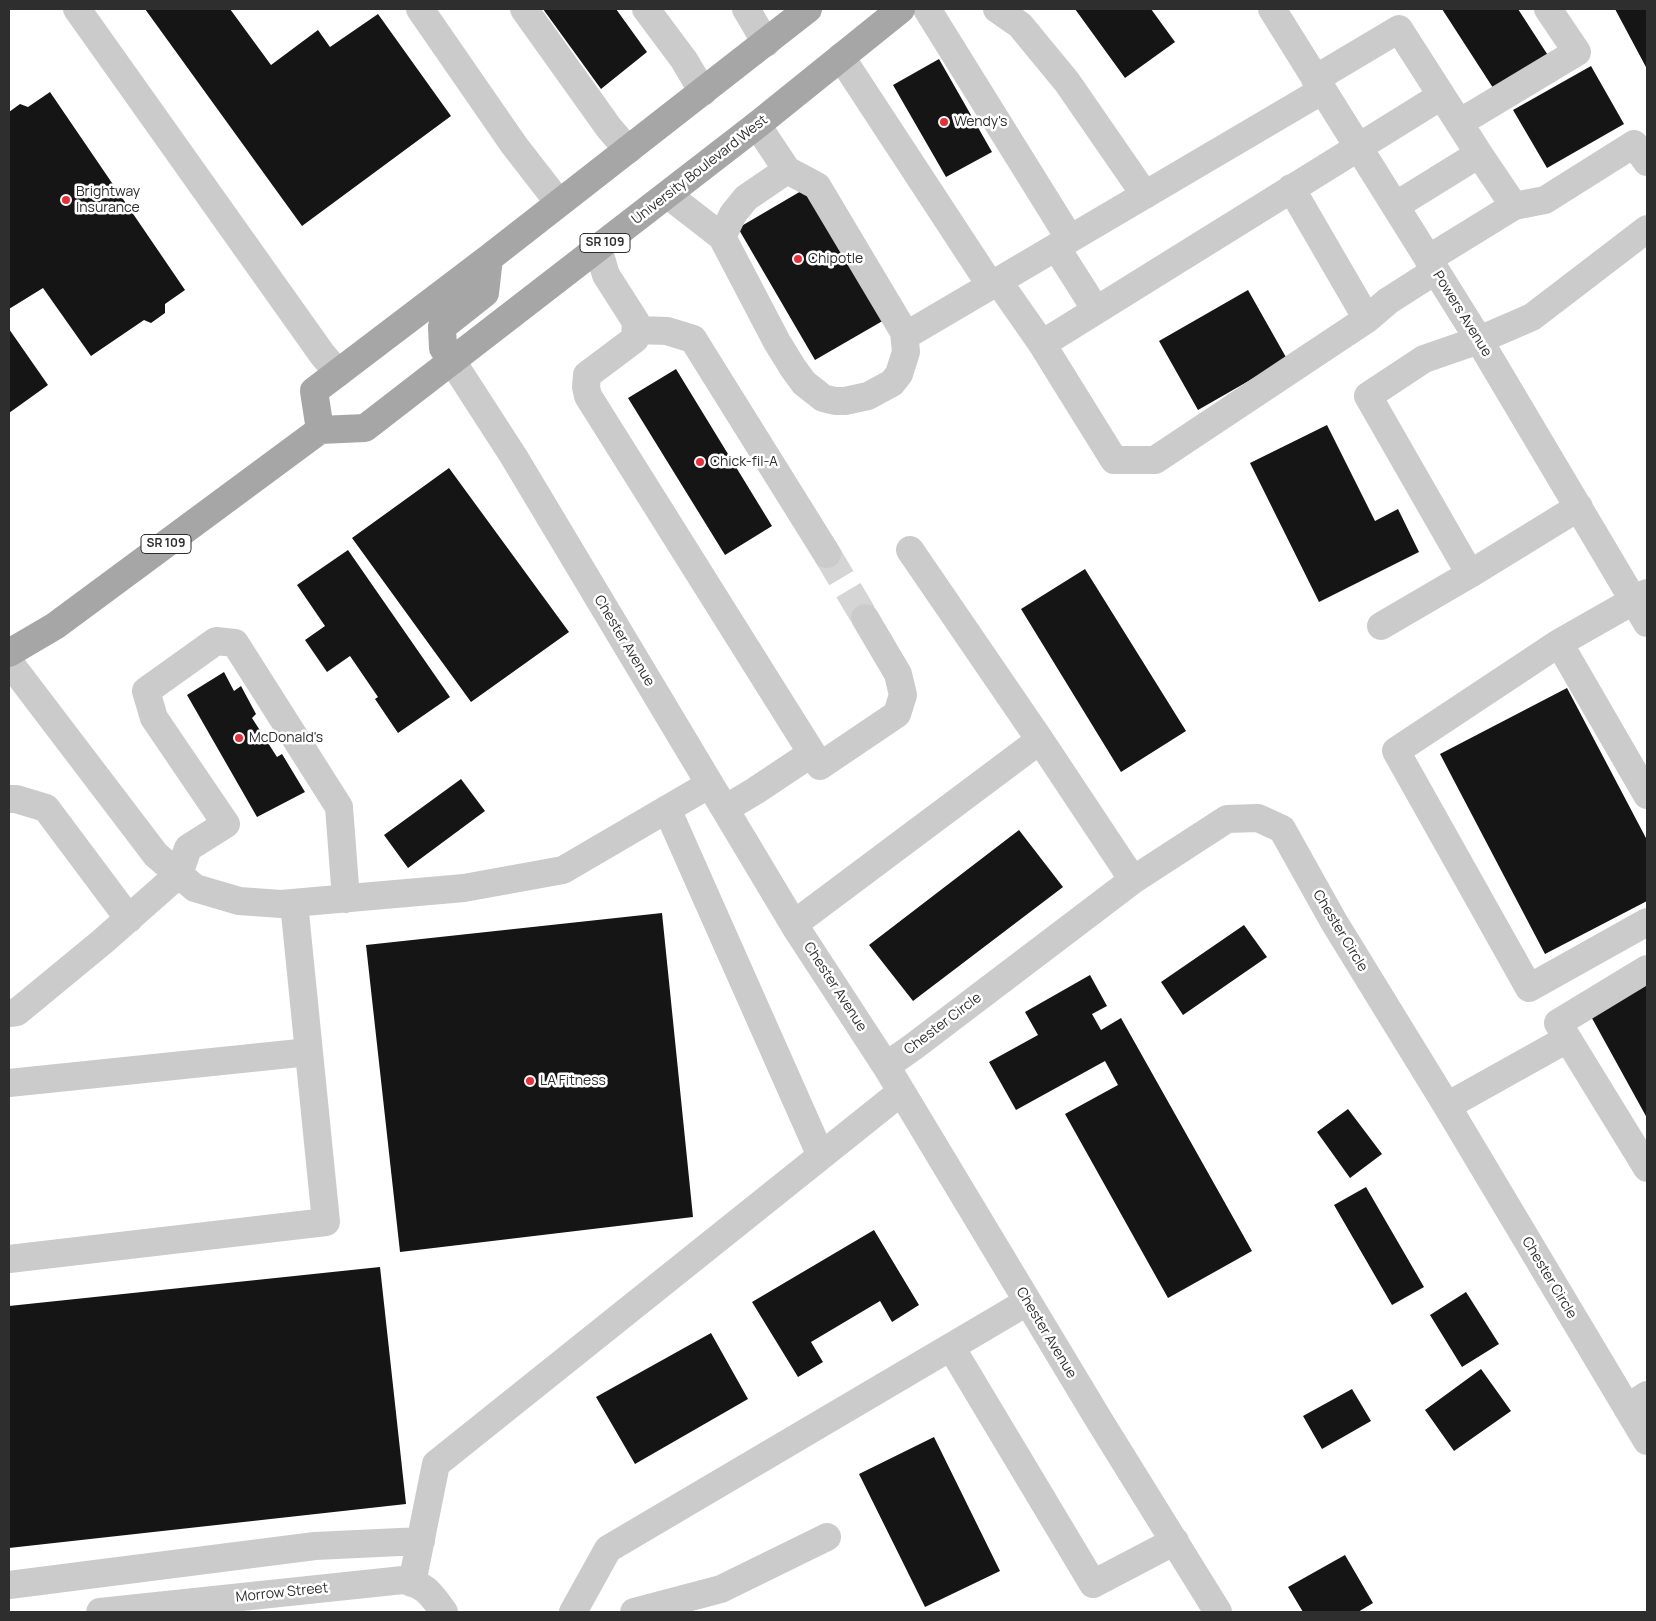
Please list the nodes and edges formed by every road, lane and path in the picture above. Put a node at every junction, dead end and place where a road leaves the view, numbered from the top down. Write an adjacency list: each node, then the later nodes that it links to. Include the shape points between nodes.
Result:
1 (77, 9): 45 (street)
2 (420, 9): 28 (street, via 514,145)
3 (524, 9): 21 (street)
4 (646, 9): 16 (street)
5 (746, 9): 13 (street)
6 (808, 9): 13 (main road)
7 (901, 9): 14 (main road, University Boulevard West / SR 109)
8 (927, 9): 33 (street)
9 (997, 9): 27 (street, via 1020,25 1067,82)
10 (1272, 9): 15 (street, Powers Avenue)
11 (1548, 9): 18 (street, via 1576,52)
12 (1397, 19): 15 (street); 17 (street)
13 (766, 43): 16 (main road)
14 (841, 57): 19 (main road, University Boulevard West / SR 109); 37 (street)
15 (1319, 84): 20 (street, Powers Avenue); 27 (street)
16 (703, 92): 21 (main road)
17 (1441, 96): 18 (street); 20 (street)
18 (1459, 123): 22 (street)
19 (758, 125): 24 (street); 26 (main road, University Boulevard West / SR 109)
20 (1358, 147): 25 (street); 29 (street, Powers Avenue)
21 (628, 150): 28 (main road)
22 (1479, 154): 29 (street); 30 (street)
23 (1647, 162): 30 (street, via 1634,144 1545,200)
24 (786, 170): 32 (street, via 746,198 733,214); 41 (street, via 817,186 895,314)
25 (1291, 188): 38 (street); 39 (street)
26 (668, 195): 32 (street); 34 (main road, University Boulevard West / SR 109)
27 (1145, 195): 33 (street)
28 (559, 203): 35 (main road)
29 (1395, 206): 36 (street, Powers Avenue)
30 (1514, 206): 36 (street)
31 (1647, 229): 42 (street, via 1532,317)
32 (722, 237): 41 (street, via 793,368 804,383 823,398 845,401 868,396 892,383 903,364)
33 (1063, 243): 37 (street); 38 (street)
34 (598, 248): 40 (street, via 606,276 636,322); 44 (main road, University Boulevard West / SR 109)
35 (489, 258): 44 (main road, via 485,294 442,327 443,348); 45 (main road)
36 (1431, 265): 39 (street); 42 (street, Powers Avenue)
37 (995, 284): 41 (street); 43 (street)
38 (1096, 310): 43 (street)
39 (1367, 319): 43 (street, via 1155,460 1114,460)
40 (636, 330): 49 (street, via 667,331 694,339); 58 (street, via 634,339 587,375 588,396)
41 (905, 336)
42 (1479, 340): 47 (street, Powers Avenue); 50 (street, via 1424,359 1368,396)
43 (1042, 344)
44 (452, 361): 46 (main road, University Boulevard West / SR 109, via 366,428); 59 (street, Chester Avenue)
45 (338, 373): 46 (main road, via 314,391)
46 (320, 430): 55 (main road, SR 109, via 54,626)
47 (1579, 507): 50 (street); 51 (street, Powers Avenue)
48 (910, 550): 57 (street)
49 (827, 554)
50 (1470, 574): 53 (street)
51 (1643, 606): 54 (street)
52 (865, 618): 58 (street, via 898,674 903,695 897,714 820,766)
53 (1381, 626)
54 (1559, 643): 60 (street); 69 (street, via 1396,751 1529,988)
55 (9, 653)
56 (9, 662): 64 (street, via 156,856)
57 (1040, 740): 65 (street); 70 (street)
58 (812, 752): 63 (street)
59 (710, 784): 62 (street); 63 (street, Chester Avenue)
60 (1647, 795)
61 (9, 799): 68 (street, via 46,808)
62 (667, 809): 66 (street, via 563,870 464,888); 79 (street)
63 (725, 809): 70 (street, Chester Avenue)
64 (179, 874): 66 (street, via 188,848 226,824 154,718 146,691 216,641 235,643 339,807); 67 (street, via 196,888 239,901); 68 (street)
65 (1133, 880): 75 (street, Chester Circle); 78 (street, Chester Circle, via 1227,819 1258,818 1282,829 1334,922)
66 (346, 899): 67 (street)
67 (294, 903): 74 (street)
68 (129, 919): 72 (street, via 17,1012)
69 (1647, 922)
70 (794, 924): 75 (street, Chester Avenue)
71 (1647, 969): 73 (street, via 1558,1023)
72 (9, 1013)
73 (1567, 1039): 78 (street); 80 (street)
74 (309, 1052): 76 (street); 81 (street, via 326,1222)
75 (886, 1066): 77 (street, Chester Avenue)
76 (9, 1083)
77 (901, 1092): 79 (street); 82 (street, Chester Avenue)
78 (1447, 1106): 84 (street, Chester Circle)
79 (821, 1156): 87 (street, via 436,1464)
80 (1647, 1168)
81 (9, 1259)
82 (1028, 1302): 83 (street); 88 (street, Chester Avenue)
83 (950, 1347): 88 (street, via 1093,1584); 92 (street, via 608,1549)
84 (1637, 1402): 85 (street, Chester Circle)
85 (1647, 1442)
86 (827, 1537): 93 (street, via 721,1589)
87 (421, 1541): 89 (street, via 315,1546); 90 (street)
88 (1175, 1541): 94 (street, Chester Avenue)
89 (9, 1585)
90 (429, 1596): 91 (street, Morrow Street, via 403,1580)
91 (100, 1612)
92 (573, 1612)
93 (634, 1612)
94 (1218, 1612)

